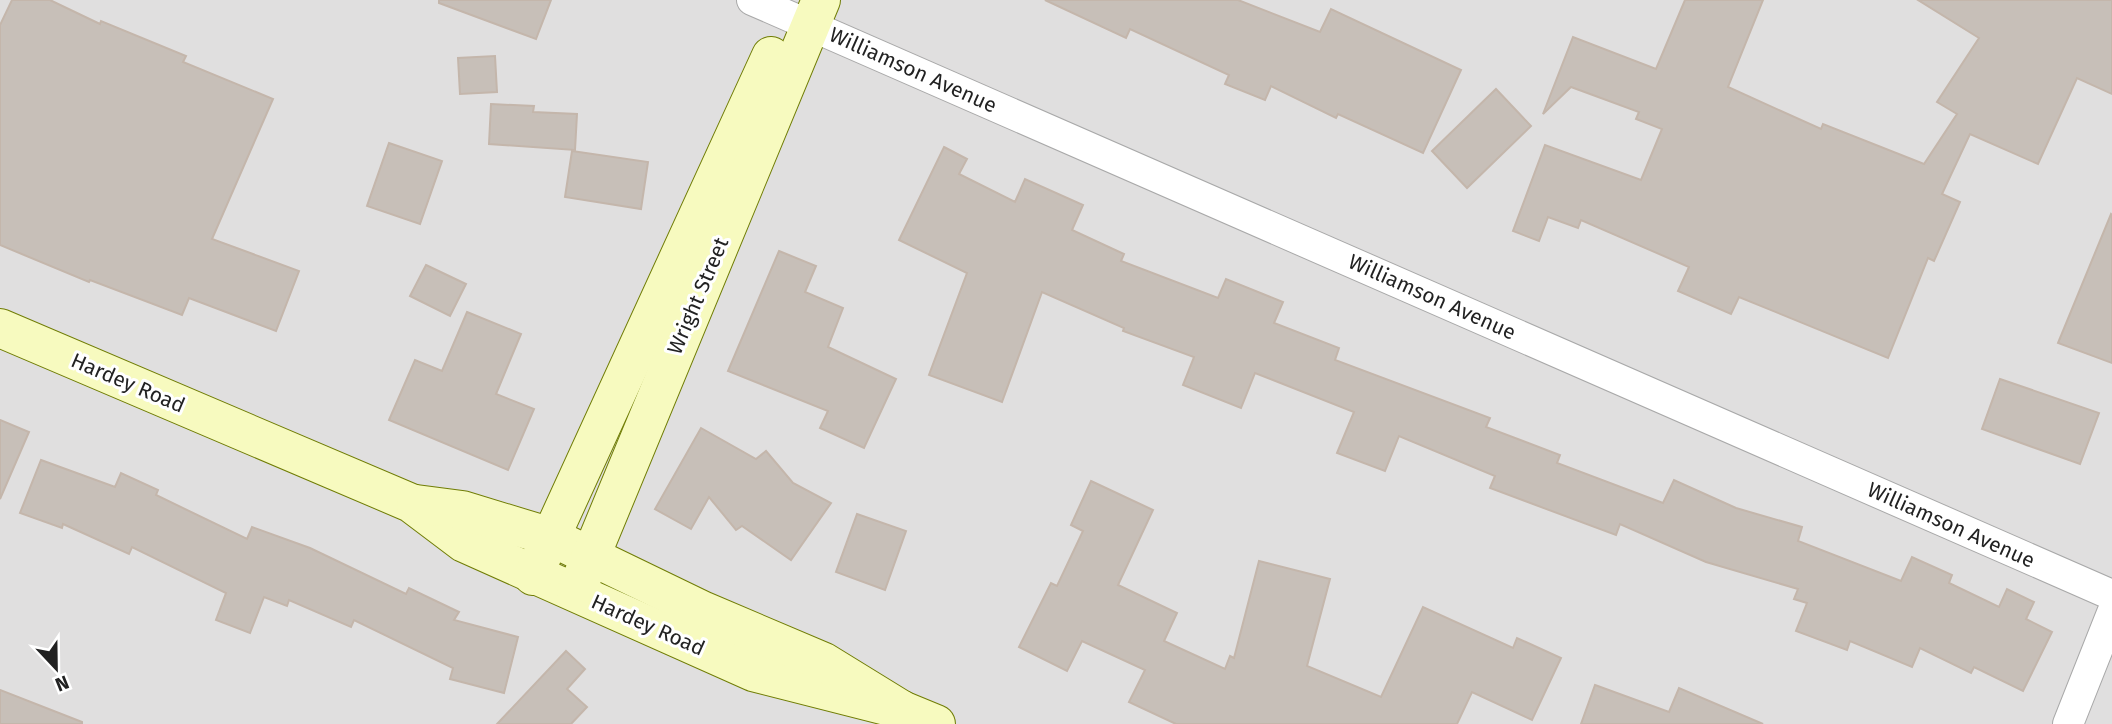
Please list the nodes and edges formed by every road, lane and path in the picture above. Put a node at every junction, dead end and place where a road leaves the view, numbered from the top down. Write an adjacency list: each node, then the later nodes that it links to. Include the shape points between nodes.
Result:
1 (752, 0): 2 (street, Williamson Avenue)
2 (804, 10): 5 (street, Wright Street); 6 (street, Wright Street); 9 (street, Williamson Avenue)
3 (0, 328): 4 (street, Hardey Road)
4 (411, 503): 5 (street, Hardey Road, via 462,510); 7 (street, Hardey Road, via 464,543)
5 (551, 537): 6 (street, Hardey Road); 7 (street, Wright Street)
6 (591, 556): 8 (street, Wright Street); 11 (street, Hardey Road, via 824,662)
7 (533, 576): 8 (street, Hardey Road)
8 (576, 592): 11 (street, Hardey Road, via 753,672)
9 (2112, 595)
10 (2112, 613): 13 (street)
11 (902, 710): 12 (street, Hardey Road)
12 (936, 724)
13 (2068, 724)

